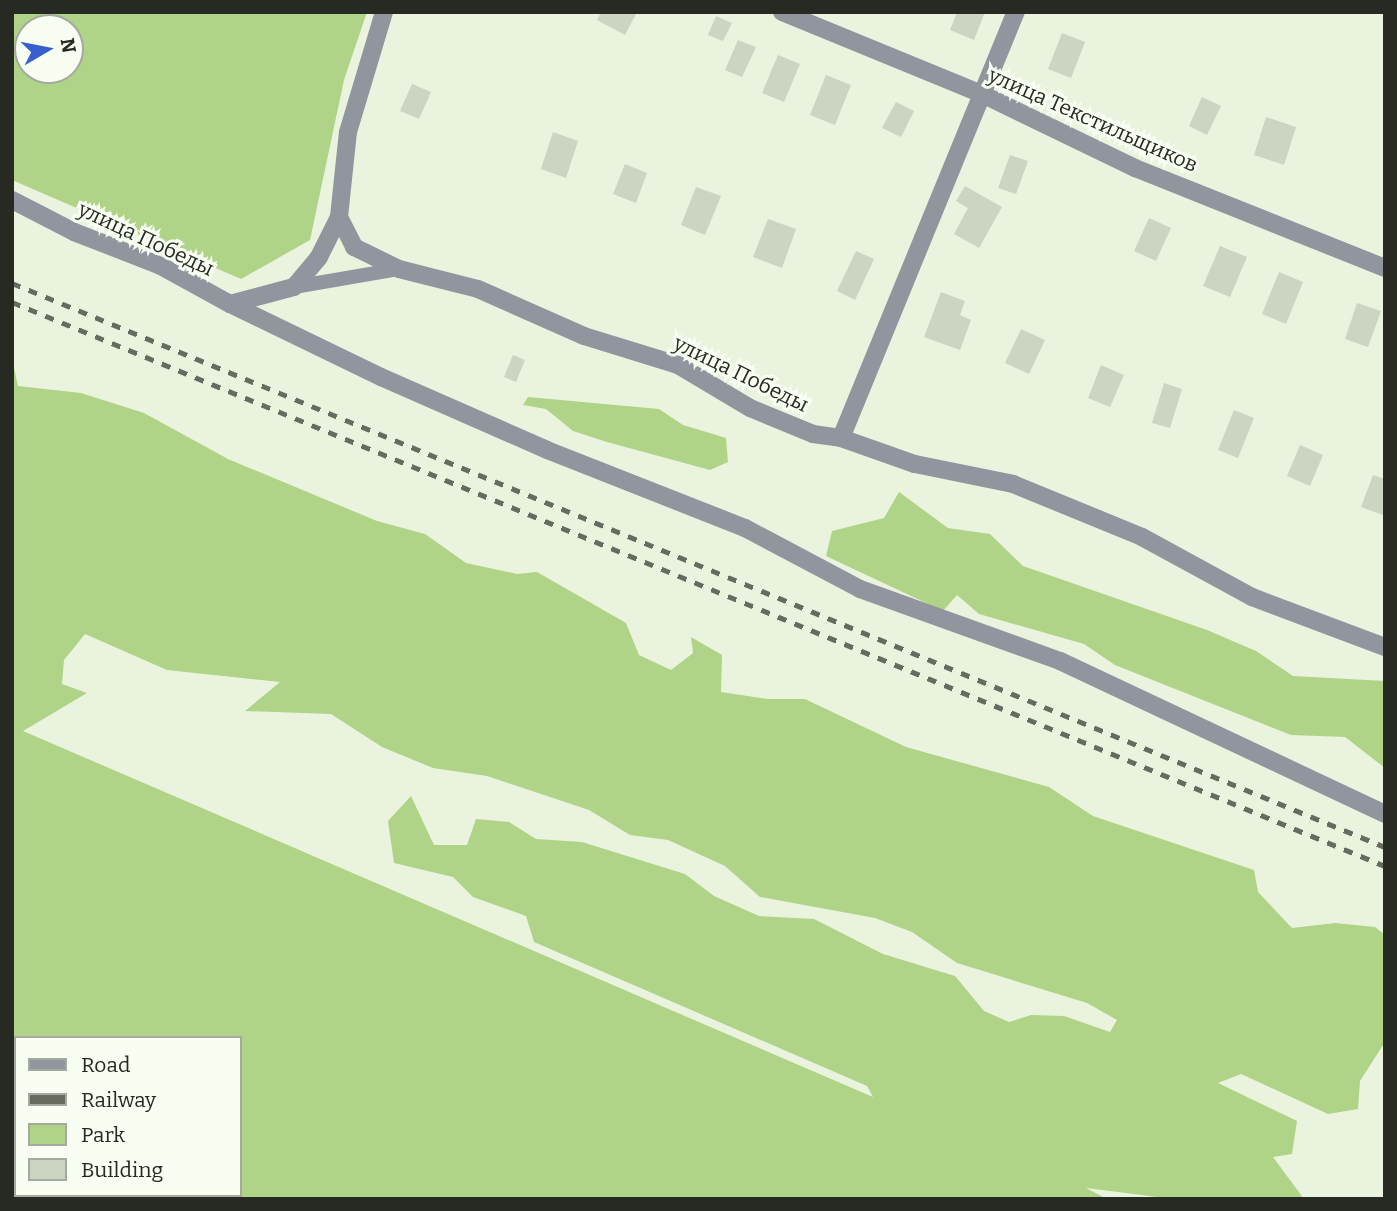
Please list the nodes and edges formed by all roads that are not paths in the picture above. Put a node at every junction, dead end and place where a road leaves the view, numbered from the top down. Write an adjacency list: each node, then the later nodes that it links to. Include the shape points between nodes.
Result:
1 (384, 12): 6 (street, via 348,132)
2 (782, 12): 4 (street, улица Текстильщиков)
3 (1016, 12): 4 (street)
4 (984, 95): 7 (street, улица Текстильщиков, via 1135,168); 11 (street)
5 (12, 200): 10 (street, улица Победы, via 74,232 161,266)
6 (339, 217): 8 (street, улица Победы, via 354,247); 9 (street, via 319,257)
7 (1385, 268)
8 (400, 269): 9 (lane); 11 (street, улица Победы, via 478,289 584,336 678,365 750,408 813,434)
9 (294, 287): 10 (street)
10 (230, 304): 13 (street, улица Победы, via 534,444 745,528 860,589 1060,661)
11 (841, 438): 12 (street, улица Победы, via 915,464 1013,484 1142,537 1252,597)
12 (1384, 645)
13 (1385, 814)

